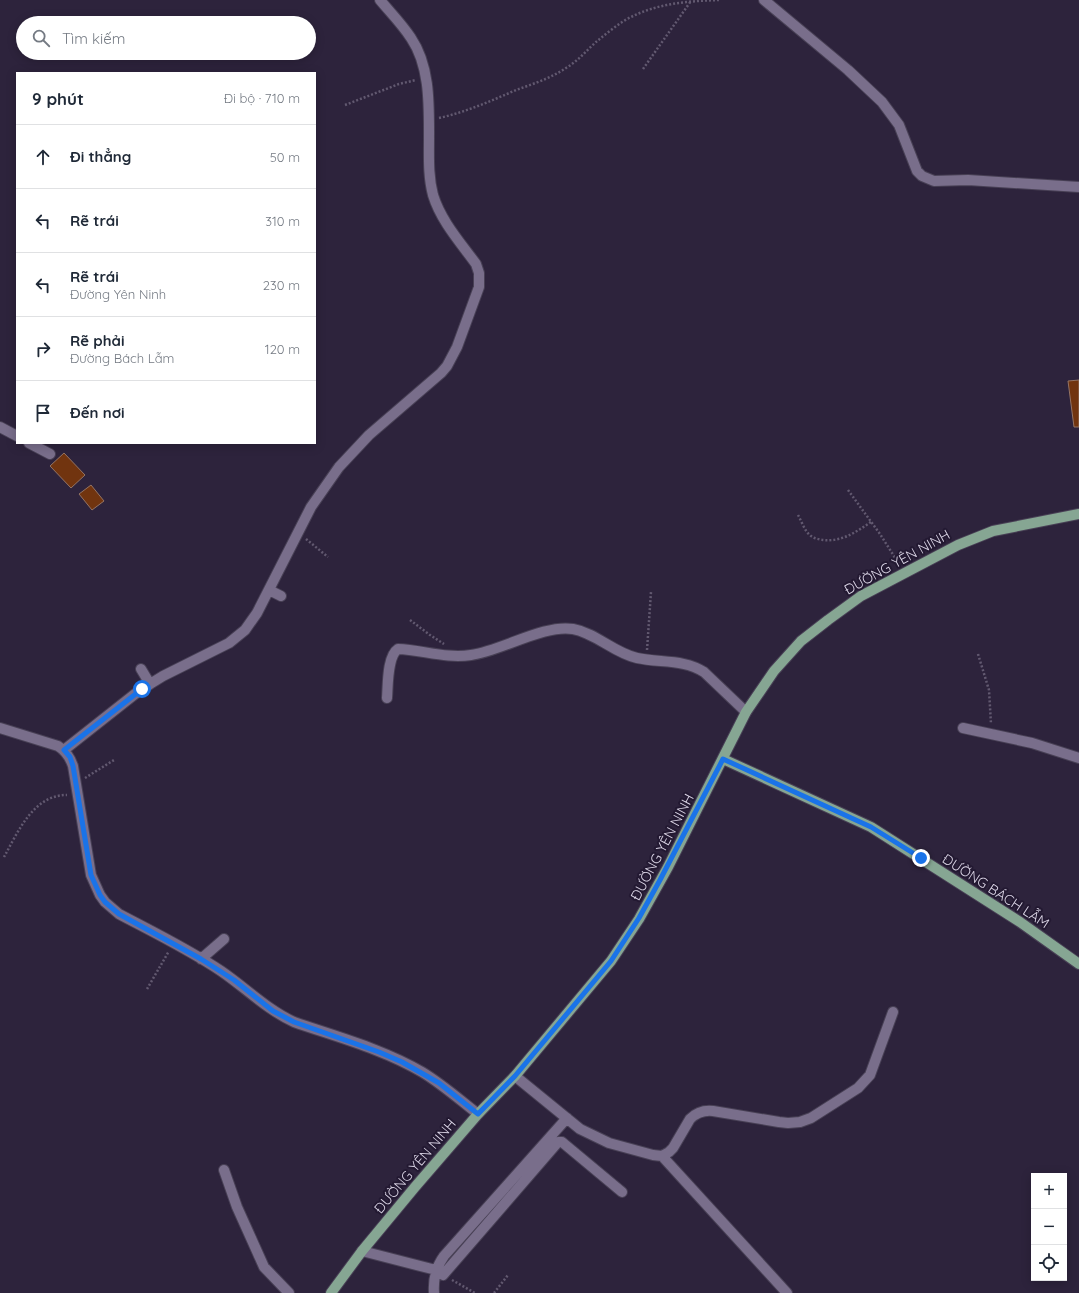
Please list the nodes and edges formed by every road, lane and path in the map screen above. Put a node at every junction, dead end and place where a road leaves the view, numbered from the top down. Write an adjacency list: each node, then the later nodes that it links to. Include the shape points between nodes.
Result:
1 (380, 0): 6 (street, via 411,38 422,60)
2 (719, 0): 4 (path)
3 (764, 0): 9 (street, via 882,102 899,125 917,171 922,176 934,181 968,180)
4 (691, 1): 5 (path); 8 (path, via 657,7 632,16 566,68 459,114)
5 (644, 70)
6 (425, 78): 7 (path, via 399,84); 8 (street)
7 (345, 105)
8 (429, 121): 18 (street, via 433,194 445,222 476,264 479,287 457,347 447,366 352,451 327,482)
9 (1079, 187)
10 (0, 427): 11 (street)
11 (16, 435)
12 (31, 444): 13 (street)
13 (50, 454)
14 (848, 490): 17 (path)
15 (1079, 514): 20 (main road, ĐƯỜNG YÊN NINH, via 993,530)
16 (798, 515): 17 (path, via 812,537 826,540 845,538)
17 (871, 522): 20 (path)
18 (298, 533): 19 (path); 21 (street)
19 (328, 557)
20 (904, 573): 31 (main road, ĐƯỜNG YÊN NINH, via 861,596 801,641 774,671)
21 (269, 590): 23 (street); 29 (street, via 251,622 237,637)
22 (651, 592): 27 (path)
23 (281, 596)
24 (410, 620): 25 (path)
25 (448, 646)
26 (978, 654): 34 (path, via 989,690)
27 (647, 660): 30 (street, via 625,654 586,633 565,629 551,630 469,656 398,649 392,654 390,661); 31 (street, via 685,663 696,667)
28 (141, 669): 29 (street)
29 (150, 684): 35 (street)
30 (386, 698)
31 (746, 712): 37 (main road, ĐƯỜNG YÊN NINH)
32 (0, 728): 35 (street, via 53,744)
33 (963, 728): 34 (street)
34 (991, 734): 36 (street, via 1032,743)
35 (64, 750): 39 (street, via 71,761)
36 (1079, 758)
37 (723, 759): 45 (main road, ĐƯỜNG BÁCH LẪM, via 871,827 1020,922); 48 (main road, ĐƯỜNG YÊN NINH, via 668,867 631,931 611,961)
38 (114, 760): 39 (path)
39 (76, 783): 40 (street)
40 (78, 795): 41 (path, via 61,795 42,803 22,825); 43 (street, via 91,875 100,895 119,914)
41 (4, 857)
42 (224, 939): 44 (street)
43 (173, 943): 44 (street); 46 (path)
44 (201, 959): 49 (street, via 283,1017 402,1062 439,1083)
45 (1079, 964)
46 (147, 989)
47 (893, 1012): 51 (street, via 867,1080 811,1118 788,1123 703,1111 690,1119 673,1148)
48 (515, 1076): 49 (main road, ĐƯỜNG YÊN NINH); 50 (street)
49 (478, 1114): 54 (main road, ĐƯỜNG YÊN NINH)
50 (567, 1118): 51 (street, via 600,1140); 55 (street, via 444,1256)
51 (662, 1156): 62 (street)
52 (224, 1170): 57 (street, via 237,1207 264,1267)
53 (622, 1192): 55 (street, via 562,1142 558,1142)
54 (362, 1251): 55 (street); 58 (main road, ĐƯỜNG YÊN NINH)
55 (440, 1272): 59 (street, via 434,1284); 60 (path)
56 (508, 1275): 61 (path)
57 (289, 1293)
58 (330, 1293)
59 (434, 1293)
60 (474, 1293)
61 (494, 1293)
62 (786, 1293)

